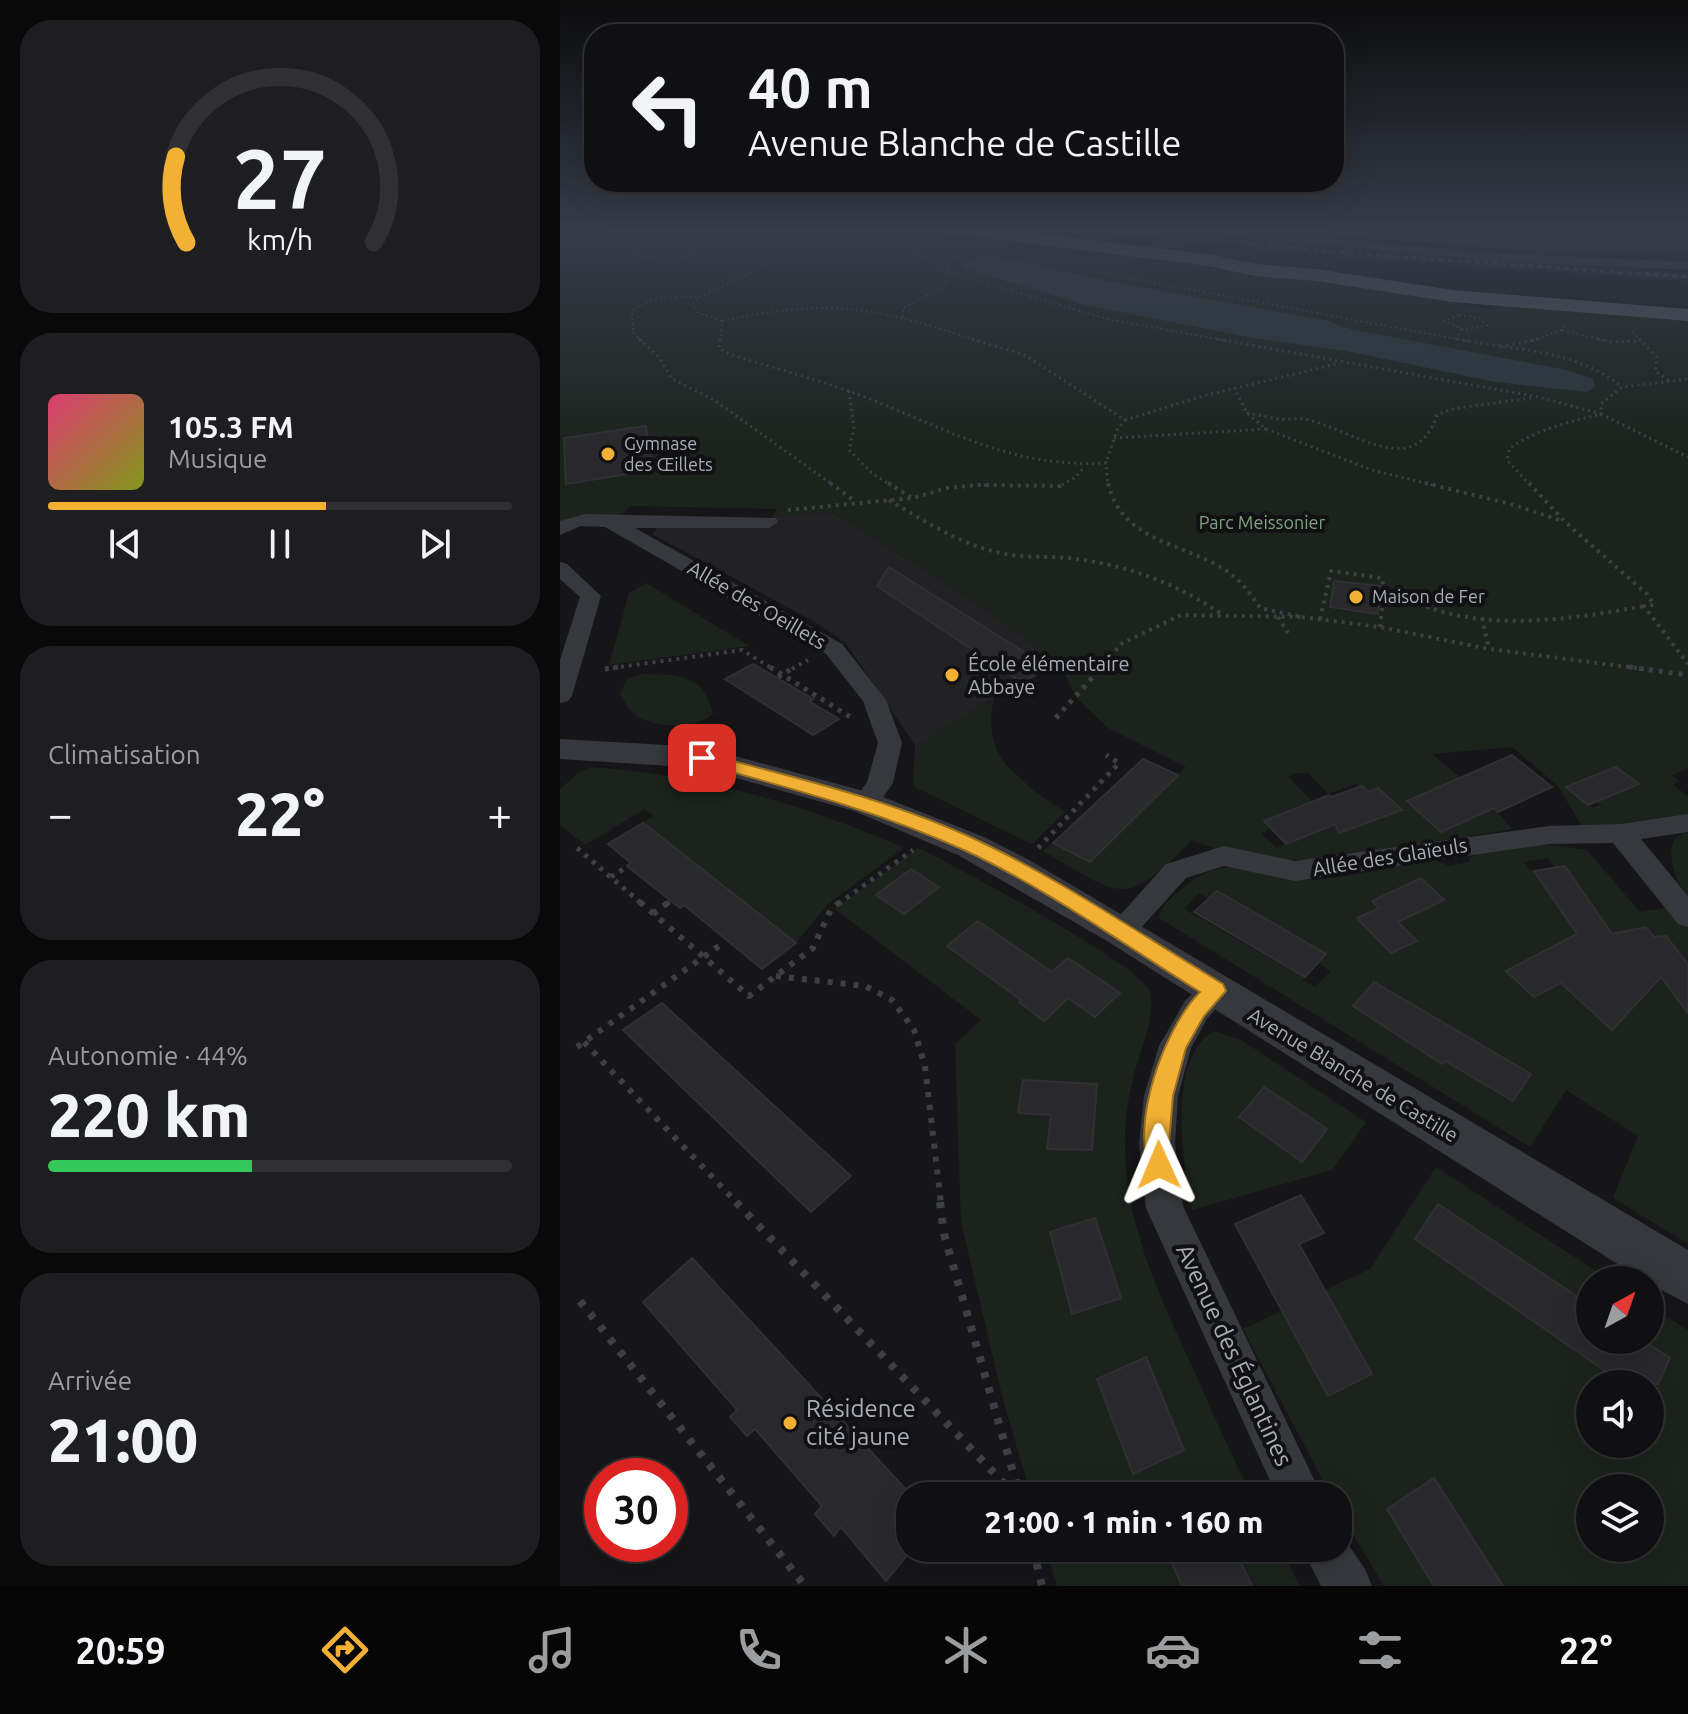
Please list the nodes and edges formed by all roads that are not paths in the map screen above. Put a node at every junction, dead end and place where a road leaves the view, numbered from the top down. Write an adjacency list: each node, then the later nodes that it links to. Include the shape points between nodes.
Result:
1 (1527, 301): 3 (main road)
2 (1568, 301): 3 (main road)
3 (1688, 312)
4 (772, 518): 5 (street, Allée des Oeillets)
5 (611, 522): 6 (street, Allée des Oeillets, via 571,522); 10 (street, Allée des Oeillets, via 834,649 874,700 890,743 880,783)
6 (560, 529)
7 (560, 568): 8 (street, via 591,596)
8 (560, 696)
9 (560, 749): 10 (street, Avenue Blanche de Castille, via 702,758)
10 (866, 803): 14 (street, Avenue Blanche de Castille, via 971,846)
11 (1688, 823): 12 (street, Allée des Glaïeuls)
12 (1620, 833): 13 (street); 14 (street, Allée des Glaïeuls, via 1549,835 1295,871 1224,856 1176,871)
13 (1688, 916)
14 (1121, 931): 15 (street, Avenue Blanche de Castille)
15 (1215, 991): 16 (street, Avenue Blanche de Castille); 17 (street, Avenue des Églantines, via 1196,1010 1175,1046 1161,1096 1157,1144 1165,1208)
16 (1688, 1279)
17 (1293, 1482)
18 (1333, 1562): 19 (street)
19 (1348, 1586)

